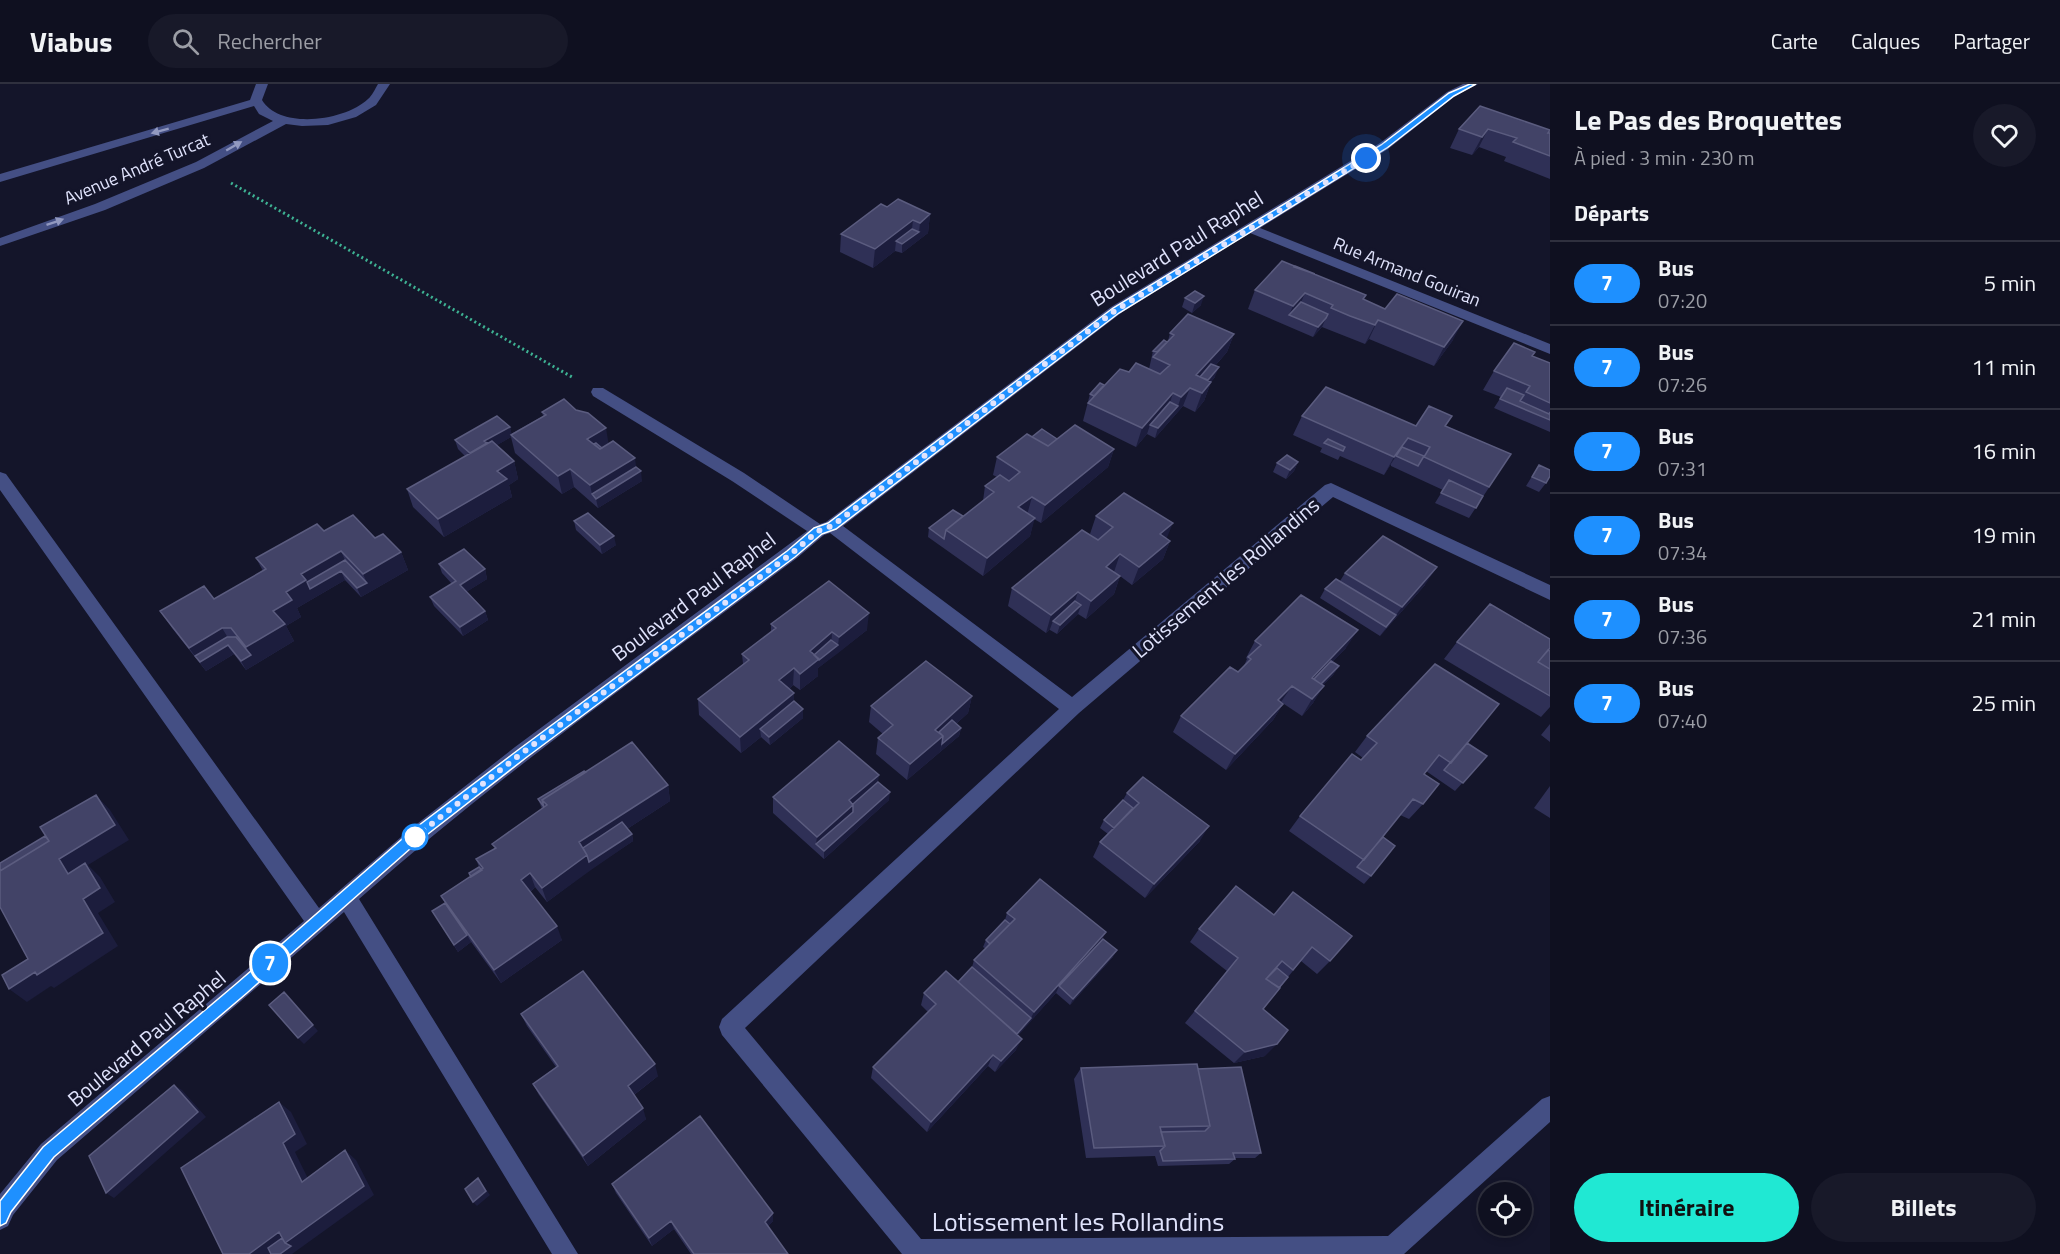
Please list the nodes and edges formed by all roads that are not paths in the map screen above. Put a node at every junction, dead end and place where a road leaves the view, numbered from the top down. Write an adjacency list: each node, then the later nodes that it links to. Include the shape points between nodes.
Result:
1 (262, 84): 4 (street)
2 (384, 84): 5 (street, via 381,94 358,112 321,122)
3 (1472, 84): 7 (street, Boulevard Paul Raphel, via 1451,94 1384,147)
4 (256, 102): 5 (street, via 265,113); 6 (street, Avenue André Turcat, one-way to 6)
5 (283, 121): 8 (street, Avenue André Turcat, one-way to 5, via 200,165)
6 (0, 178)
7 (1251, 229): 11 (street, Rue Armand Gouiran); 14 (street, Boulevard Paul Raphel, via 1116,310)
8 (15, 237): 9 (street, Avenue André Turcat); 10 (street)
9 (0, 242)
10 (25, 250)
11 (1550, 349)
12 (598, 392): 14 (street)
13 (0, 478): 18 (street)
14 (825, 529): 16 (street); 17 (street, Boulevard Paul Raphel, via 495,774)
15 (1550, 593): 16 (street, Lotissement les Rollandins, via 1331,489)
16 (1072, 708): 19 (street, Lotissement les Rollandins, via 730,1027 915,1251 1393,1248)
17 (346, 896): 18 (street, Boulevard Paul Raphel); 21 (street)
18 (317, 922): 20 (street, Boulevard Paul Raphel, via 49,1152)
19 (1550, 1107)
20 (0, 1218)
21 (566, 1254)

